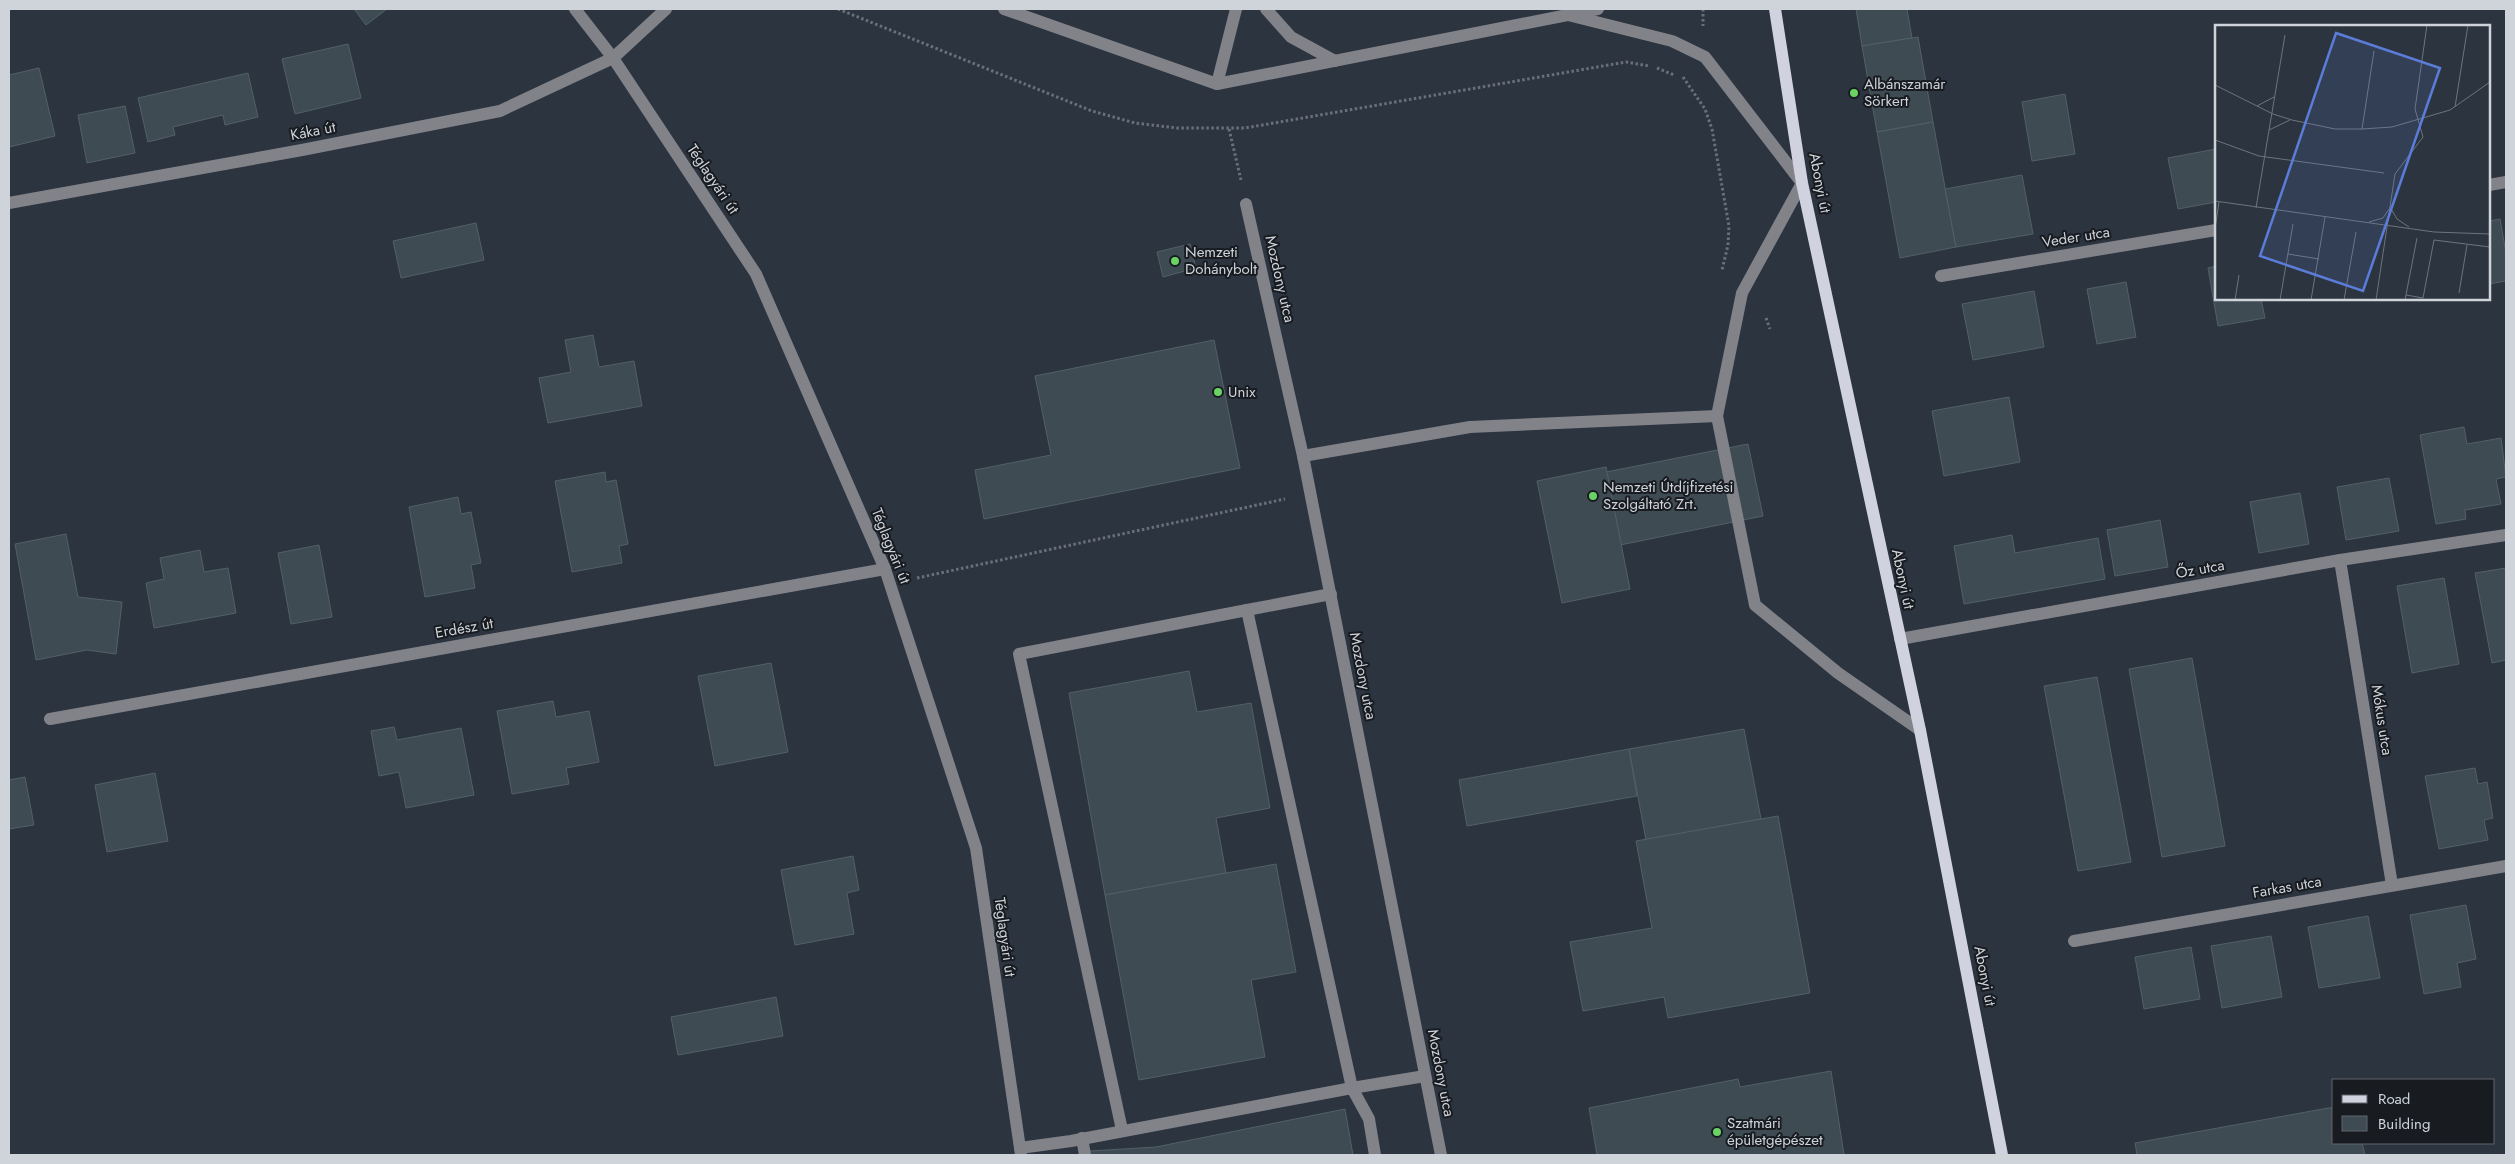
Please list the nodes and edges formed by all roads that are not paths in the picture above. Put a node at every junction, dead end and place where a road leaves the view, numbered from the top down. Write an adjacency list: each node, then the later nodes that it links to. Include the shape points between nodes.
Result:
1 (575, 9): 9 (street, Téglagyári út)
2 (666, 9): 9 (street, Káka út)
3 (1004, 9): 11 (street)
4 (1236, 9): 11 (street)
5 (1266, 9): 10 (street, via 1291,38)
6 (1598, 9): 8 (street)
7 (1775, 9): 12 (main road, Abonyi út)
8 (1571, 12): 10 (street); 12 (street, via 1672,41 1705,58)
9 (613, 58): 15 (street, Káka út, via 500,111); 23 (street, Téglagyári út, via 756,274)
10 (1335, 61): 11 (street)
11 (1217, 84)
12 (1802, 182): 19 (street, via 1742,293); 26 (main road, Abonyi út)
13 (2506, 182): 14 (street)
14 (2490, 185)
15 (9, 202)
16 (1246, 204): 20 (street, Mozdony utca)
17 (2215, 230): 18 (street, Veder utca)
18 (1942, 276)
19 (1717, 416): 20 (street, via 1470,427); 28 (street, via 1756,604 1838,674)
20 (1303, 456): 24 (street, Mozdony utca)
21 (2506, 535): 22 (street, Őz utca)
22 (2340, 560): 26 (street, Őz utca); 30 (street, Mókus utca)
23 (885, 569): 27 (street, Erdész út); 36 (street, Téglagyári út, via 976,848)
24 (1331, 594): 25 (street); 32 (street, Mozdony utca)
25 (1247, 610): 33 (street); 34 (street, via 1019,654)
26 (1900, 639): 28 (main road, Abonyi út)
27 (50, 719)
28 (1920, 730): 40 (main road, Abonyi út)
29 (2506, 866): 30 (street, Farkas utca)
30 (2392, 885): 31 (street, Farkas utca)
31 (2074, 941)
32 (1425, 1076): 33 (street); 39 (street, Mozdony utca)
33 (1352, 1088): 34 (street); 38 (street, via 1369,1119)
34 (1122, 1130): 35 (street)
35 (1082, 1138): 36 (street); 37 (street)
36 (1021, 1151)
37 (1085, 1155)
38 (1375, 1155)
39 (1441, 1155)
40 (2002, 1155)

